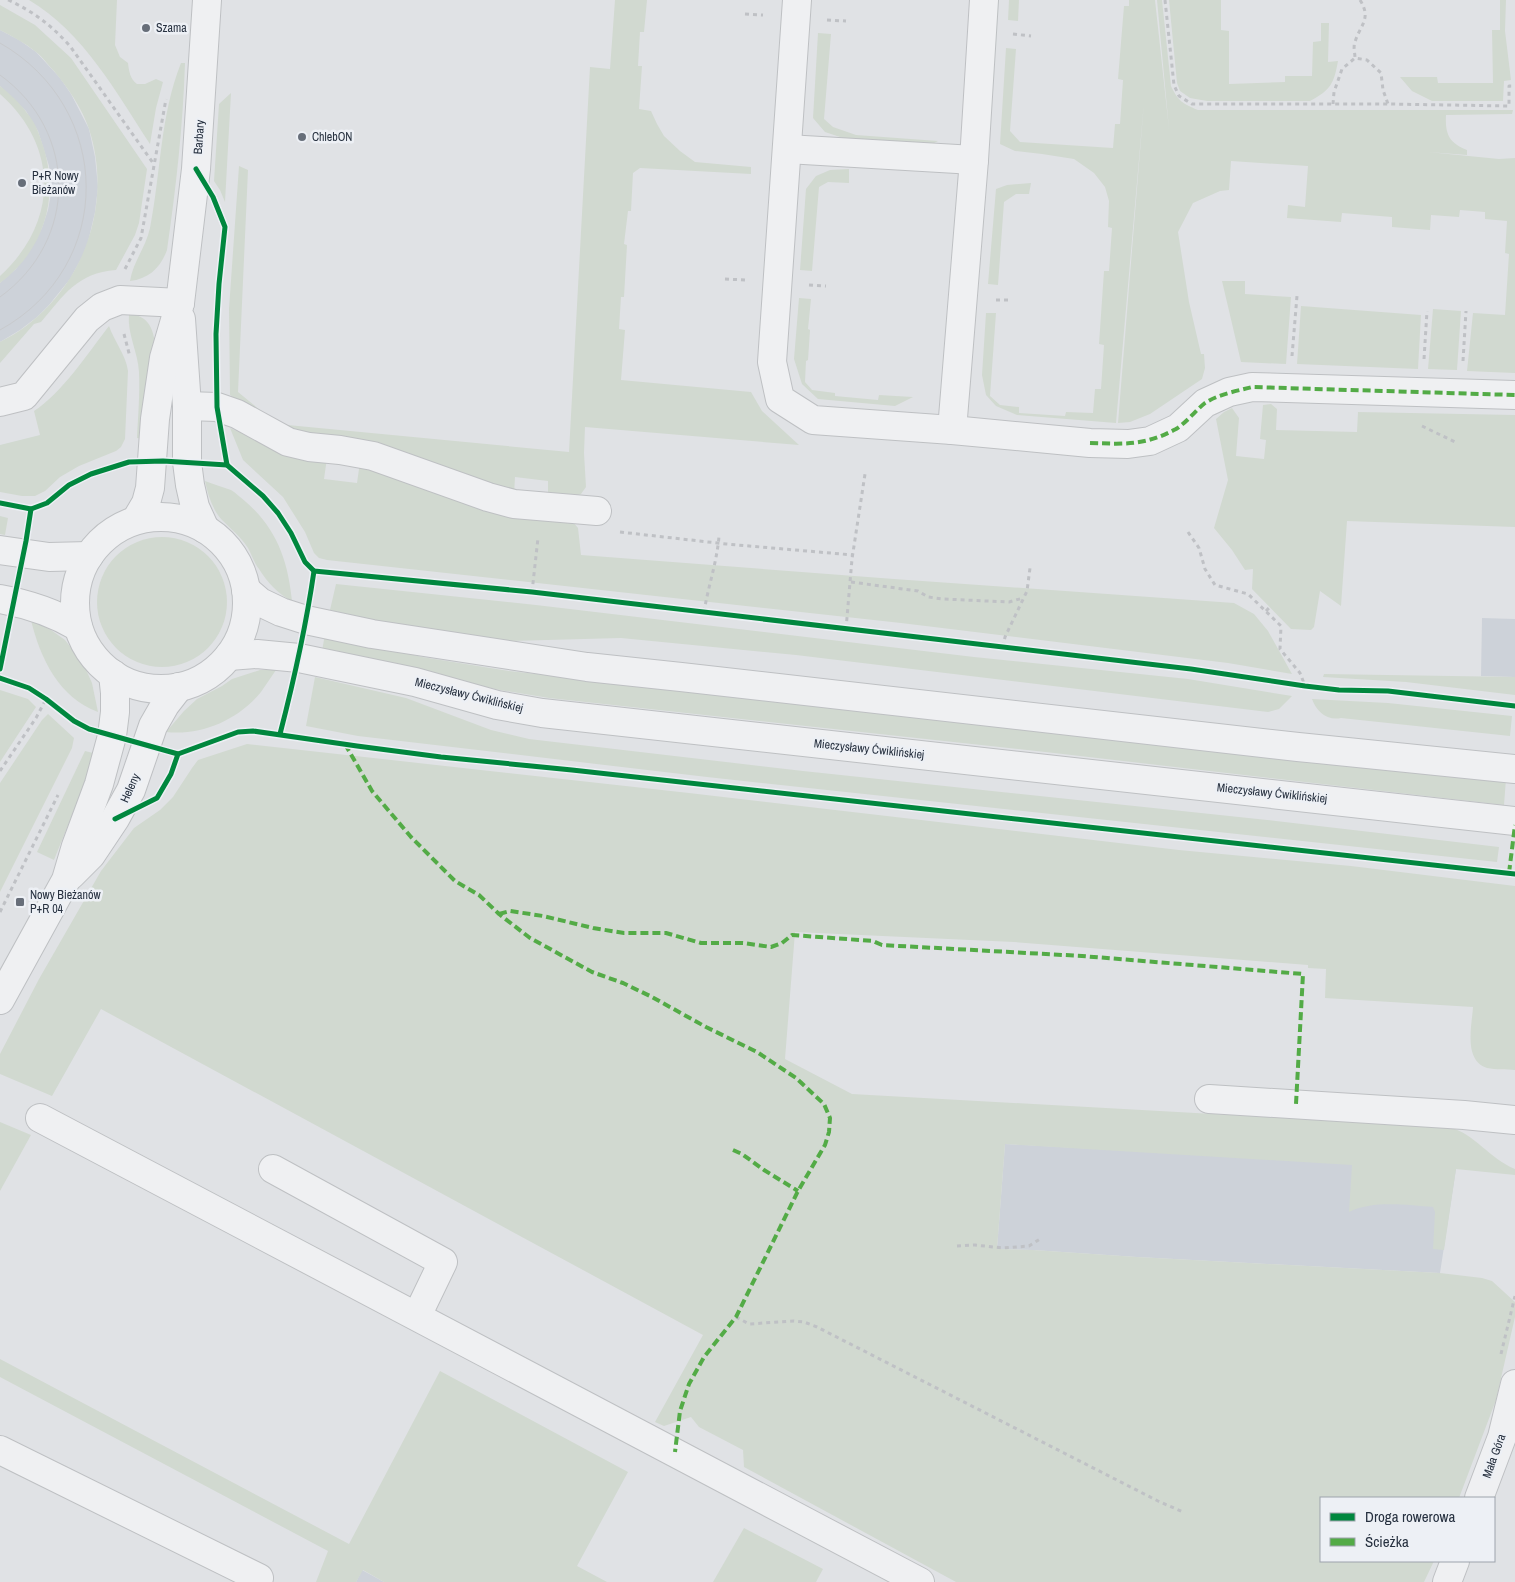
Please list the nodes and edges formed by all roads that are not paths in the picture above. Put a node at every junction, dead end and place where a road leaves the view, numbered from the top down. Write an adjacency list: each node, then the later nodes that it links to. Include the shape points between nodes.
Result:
1 (207, 0): 6 (street, Barbary, via 196,169)
2 (797, 0): 4 (street)
3 (984, 0): 5 (street)
4 (787, 148): 5 (street); 10 (street, via 772,362 780,399 813,420)
5 (974, 160): 10 (street)
6 (180, 303): 8 (street, via 120,300 102,307 87,319 24,396); 9 (street, Barbary); 12 (street, Barbary, via 164,358 150,488)
7 (1515, 395): 10 (street, via 1252,387 1229,392 1206,403 1178,428 1150,440 1128,444)
8 (0, 402)
9 (187, 406): 11 (street, via 218,408 237,414 288,442 373,456 514,504); 13 (street, Barbary, via 190,486)
10 (952, 430)
11 (597, 510)
12 (136, 520): 13 (street, via 172,518 189,521); 15 (street, via 110,534)
13 (205, 529): 16 (street, via 236,561)
14 (0, 550): 15 (street, via 49,557)
15 (89, 556): 18 (street, via 77,583 75,612)
16 (246, 590): 19 (street, via 246,618); 22 (street, via 260,602 306,620 381,636 518,658)
17 (0, 599): 18 (street, via 46,610)
18 (78, 627): 20 (street, via 91,653)
19 (229, 656): 21 (street, via 206,676); 23 (street, Mieczysławy Ćwiklińskiej, via 257,654 299,658 542,713)
20 (112, 674): 21 (street, via 144,687); 24 (street, Heleny, via 115,693 112,736)
21 (179, 687): 24 (street, Heleny, via 153,726 131,790 115,819 91,855)
22 (1515, 769)
23 (1515, 821)
24 (66, 880): 25 (street, Heleny)
25 (0, 1000)
26 (1209, 1098): 28 (street)
27 (40, 1118): 30 (street)
28 (1515, 1120)
29 (273, 1169): 30 (street, via 443,1262)
30 (417, 1316): 36 (street)
31 (1515, 1384): 33 (street, Mała Góra, via 1502,1437)
32 (0, 1450): 35 (street)
33 (1479, 1497)
34 (1455, 1562): 37 (street)
35 (259, 1578)
36 (920, 1582)
37 (1447, 1582)

